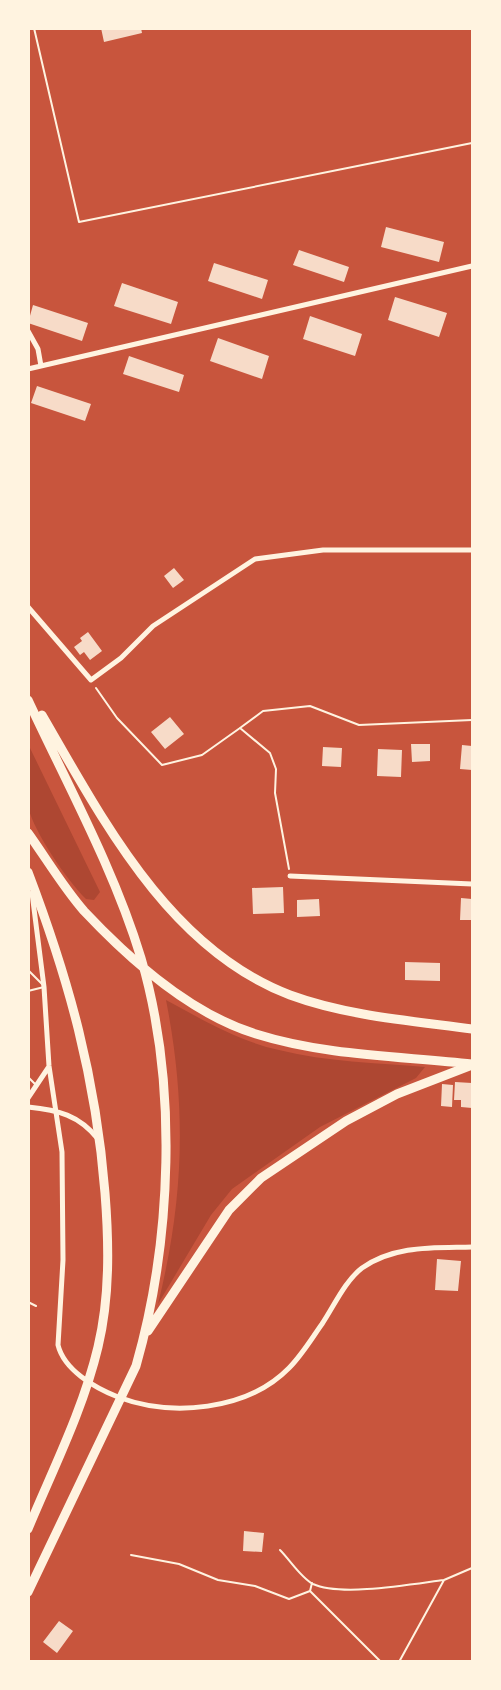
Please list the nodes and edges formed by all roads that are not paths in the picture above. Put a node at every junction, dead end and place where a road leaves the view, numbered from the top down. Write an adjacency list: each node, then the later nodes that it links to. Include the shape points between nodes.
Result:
1 (34, 28): 2 (lane, via 79,222)
2 (472, 143)
3 (472, 266): 5 (street)
4 (28, 331): 5 (street, via 38,349)
5 (41, 366): 6 (street)
6 (28, 369)
7 (472, 550): 8 (street, via 322,550 255,559 153,626 121,658 91,680)
8 (28, 607)
9 (28, 693): 18 (highway, via 133,864 180,919 227,961 270,986 311,1001)
10 (28, 700): 30 (highway, via 110,876 141,958 159,1039 165,1135 164,1206)
11 (28, 833): 19 (highway, via 83,910 170,990 198,1008 254,1034 307,1047)
12 (29, 873): 16 (street); 26 (highway, via 71,993)
13 (290, 876): 14 (street)
14 (472, 884)
15 (28, 970): 16 (lane)
16 (44, 987): 17 (lane); 20 (street)
17 (28, 991)
18 (472, 1029)
19 (472, 1064): 30 (highway, via 397,1094 346,1121 261,1178 229,1210)
20 (49, 1066): 22 (street); 25 (street)
21 (28, 1077): 22 (lane)
22 (38, 1087): 23 (street)
23 (28, 1098)
24 (28, 1107): 25 (street)
25 (55, 1109): 26 (street, via 74,1116); 27 (street, via 62,1152 63,1260 58,1345 61,1358 104,1392 139,1405 191,1408 243,1396 290,1368 360,1269 399,1250)
26 (101, 1143): 31 (highway, via 107,1228 106,1297 98,1347 80,1404)
27 (472, 1247)
28 (28, 1302): 29 (lane)
29 (36, 1306)
30 (145, 1336): 38 (highway, via 136,1366)
31 (28, 1529)
32 (280, 1550): 36 (lane)
33 (131, 1555): 37 (lane, via 179,1564 218,1580 255,1586 289,1599)
34 (472, 1568): 35 (lane)
35 (444, 1580): 36 (lane, via 386,1588 332,1588); 40 (lane)
36 (312, 1583): 37 (lane)
37 (309, 1591): 39 (lane)
38 (28, 1592)
39 (381, 1662)
40 (399, 1662)

